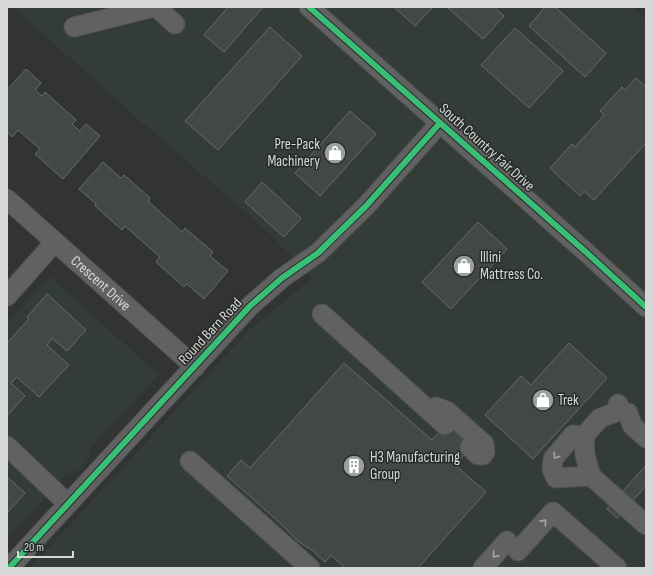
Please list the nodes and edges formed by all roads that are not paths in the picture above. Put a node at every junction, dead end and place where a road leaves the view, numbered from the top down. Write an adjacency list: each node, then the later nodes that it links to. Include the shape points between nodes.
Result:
1 (155, 7): 3 (street); 4 (street)
2 (309, 7): 5 (street, South Country Fair Drive)
3 (174, 24)
4 (74, 27)
5 (440, 123): 9 (street, South Country Fair Drive); 11 (street, Round Barn Road, via 366,206 329,243 250,306)
6 (7, 199): 7 (street, Crescent Drive)
7 (55, 242): 8 (street); 11 (street, Crescent Drive)
8 (7, 296)
9 (646, 307)
10 (322, 314): 12 (street)
11 (194, 367): 20 (street, Round Barn Road)
12 (420, 402): 13 (street); 17 (street, via 447,411 484,444 486,452 478,455)
13 (445, 425)
14 (584, 436): 15 (street, via 600,418 620,407 628,412 632,425); 19 (street, via 585,454); 19 (street, one-way to 19, via 574,435 553,459 552,469 556,478)
15 (646, 438)
16 (7, 446): 20 (street)
17 (470, 447)
18 (190, 461): 23 (street)
19 (591, 476): 21 (street)
20 (68, 504): 22 (street, Round Barn Road)
21 (646, 525)
22 (9, 568)
23 (310, 568)
24 (483, 568): 25 (street, via 553,512)
25 (617, 568)

